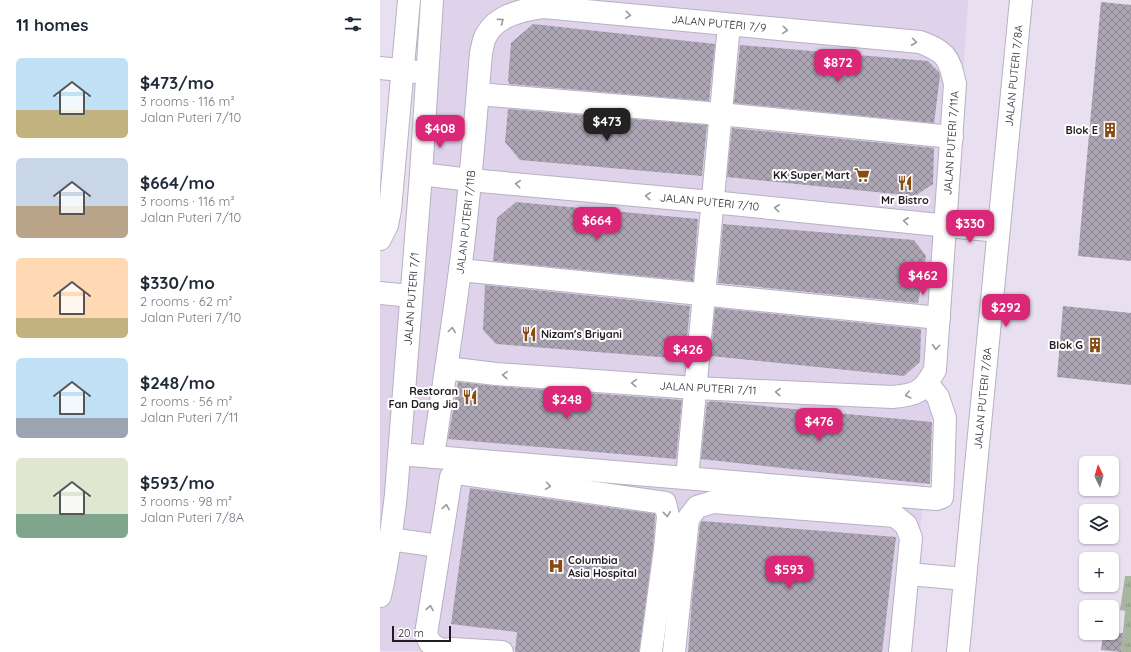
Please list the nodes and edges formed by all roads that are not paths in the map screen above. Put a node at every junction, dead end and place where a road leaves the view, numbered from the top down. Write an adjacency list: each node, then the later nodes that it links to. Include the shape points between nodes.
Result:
1 (409, 0): 7 (street)
2 (432, 0): 8 (street, JALAN PUTERI 7/1)
3 (1021, 0): 17 (street, JALAN PUTERI 7/8A)
4 (729, 25): 5 (street, JALAN PUTERI 7/9, one-way to 4, via 484,39 501,20 514,13 543,7); 9 (street, JALAN PUTERI 7/9, one-way to 9, via 920,42 945,55); 11 (street)
5 (481, 53): 10 (street, JALAN PUTERI 7/11B)
6 (380, 68): 7 (street)
7 (402, 71): 8 (street); 18 (street, via 390,210 387,225)
8 (427, 73): 13 (street, JALAN PUTERI 7/1)
9 (956, 84): 12 (street, JALAN PUTERI 7/11A)
10 (478, 94): 11 (street); 14 (street, JALAN PUTERI 7/11B)
11 (720, 114): 12 (street); 15 (street)
12 (952, 137): 16 (street, JALAN PUTERI 7/11A)
13 (421, 174): 14 (street, JALAN PUTERI 7/10); 22 (street, JALAN PUTERI 7/1)
14 (470, 180): 15 (street, JALAN PUTERI 7/10, one-way to 14); 19 (street, JALAN PUTERI 7/11B)
15 (712, 202): 16 (street, JALAN PUTERI 7/10, one-way to 15); 21 (street)
16 (945, 224): 17 (street, JALAN PUTERI 7/10); 23 (street, JALAN PUTERI 7/11A)
17 (998, 231): 33 (street, JALAN PUTERI 7/8A)
18 (380, 239)
19 (460, 270): 21 (street); 24 (street, JALAN PUTERI 7/11B, one-way to 19)
20 (380, 293): 22 (street)
21 (704, 295): 23 (street); 26 (street)
22 (411, 296): 27 (street, JALAN PUTERI 7/1)
23 (938, 318): 25 (street, JALAN PUTERI 7/11A, one-way to 25)
24 (446, 368): 26 (street, JALAN PUTERI 7/11, one-way to 24); 28 (street, JALAN PUTERI 7/11B)
25 (931, 376): 26 (street, JALAN PUTERI 7/11, one-way to 26, via 919,391 908,396 892,397); 29 (street, via 945,418 942,497 936,500)
26 (695, 388): 29 (street)
27 (399, 454): 28 (street); 30 (street, JALAN PUTERI 7/1)
28 (433, 456): 29 (street)
29 (687, 478)
30 (390, 539): 31 (street); 34 (street, JALAN PUTERI 7/1)
31 (439, 546): 35 (street, one-way to 31, via 430,643 426,634); 37 (street, one-way to 37, via 451,477 457,473 665,503 668,516 665,549)
32 (908, 574): 33 (street); 38 (street, via 911,538 906,525 895,516 713,502 697,507 688,519); 39 (street)
33 (965, 579): 40 (street, JALAN PUTERI 7/8A)
34 (380, 596)
35 (442, 651): 36 (street, via 453,649)
36 (502, 652)
37 (651, 652)
38 (674, 652)
39 (900, 652)
40 (958, 652)

